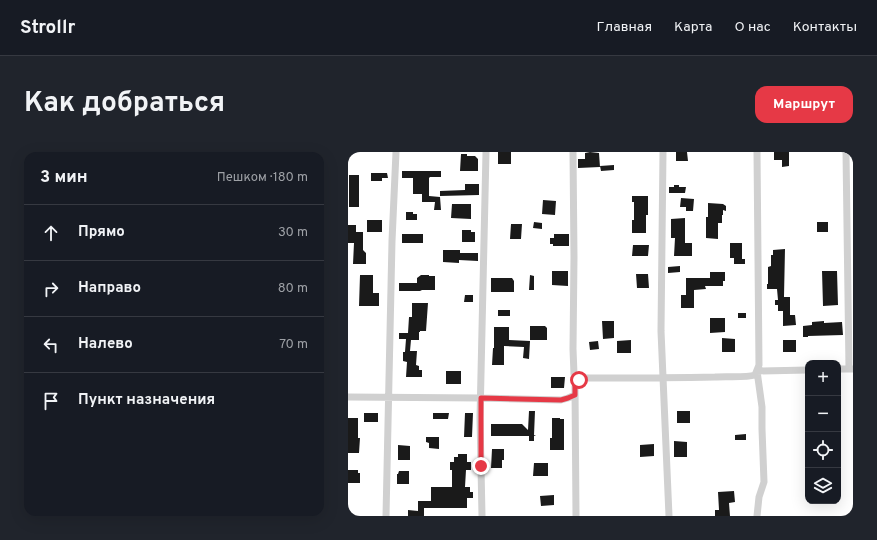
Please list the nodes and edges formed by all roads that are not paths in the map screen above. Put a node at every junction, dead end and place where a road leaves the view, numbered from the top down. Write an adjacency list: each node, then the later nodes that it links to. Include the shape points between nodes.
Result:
1 (396, 152): 14 (street)
2 (486, 152): 15 (street)
3 (573, 152): 11 (street, via 573,349)
4 (663, 152): 10 (street)
5 (757, 152): 9 (street)
6 (846, 152): 7 (street)
7 (851, 369)
8 (805, 370): 9 (street)
9 (757, 371): 10 (street, via 749,376); 20 (street, via 762,407 764,482)
10 (664, 379): 11 (street, via 583,378); 19 (street)
11 (576, 382): 12 (street)
12 (575, 395): 15 (street, via 561,400); 18 (street)
13 (348, 397): 14 (street)
14 (388, 397): 15 (street); 16 (street)
15 (481, 398): 17 (street)
16 (386, 516)
17 (482, 516)
18 (576, 516)
19 (669, 516)
20 (757, 516)

